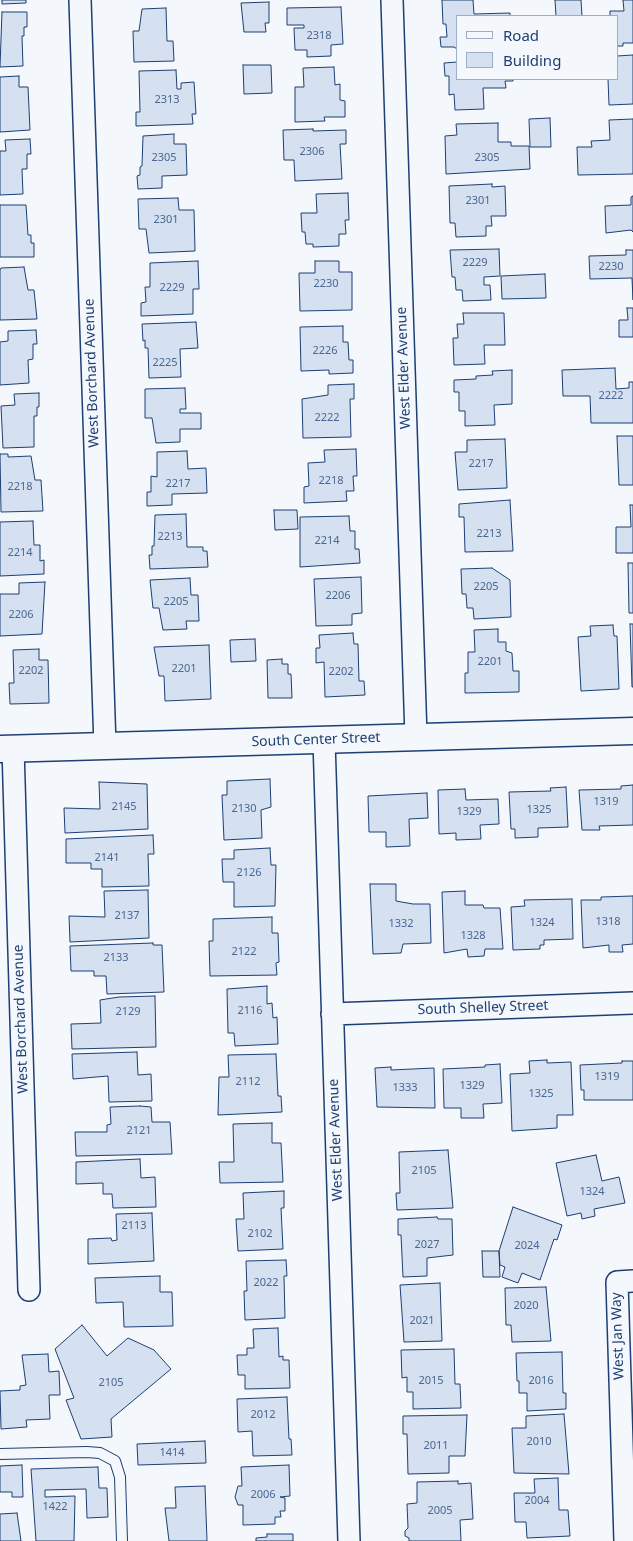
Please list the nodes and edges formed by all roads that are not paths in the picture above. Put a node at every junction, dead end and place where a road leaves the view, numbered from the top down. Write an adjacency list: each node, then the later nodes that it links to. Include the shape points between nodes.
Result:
1 (80, 0): 6 (street, West Borchard Avenue)
2 (392, 0): 4 (street, West Elder Avenue)
3 (633, 731): 4 (street, South Center Street)
4 (416, 737): 5 (street, South Center Street)
5 (324, 740): 6 (street, South Center Street); 9 (street, West Elder Avenue)
6 (105, 746): 7 (street, South Center Street)
7 (7, 749): 11 (street, West Borchard Avenue)
8 (633, 1003): 9 (street, South Shelley Street)
9 (332, 1014): 14 (street, West Elder Avenue)
10 (625, 1281): 15 (street, West Jan Way)
11 (29, 1290)
12 (0, 1454): 13 (lane, via 87,1452 100,1453 115,1461 120,1477)
13 (122, 1541)
14 (349, 1541)
15 (625, 1541)

